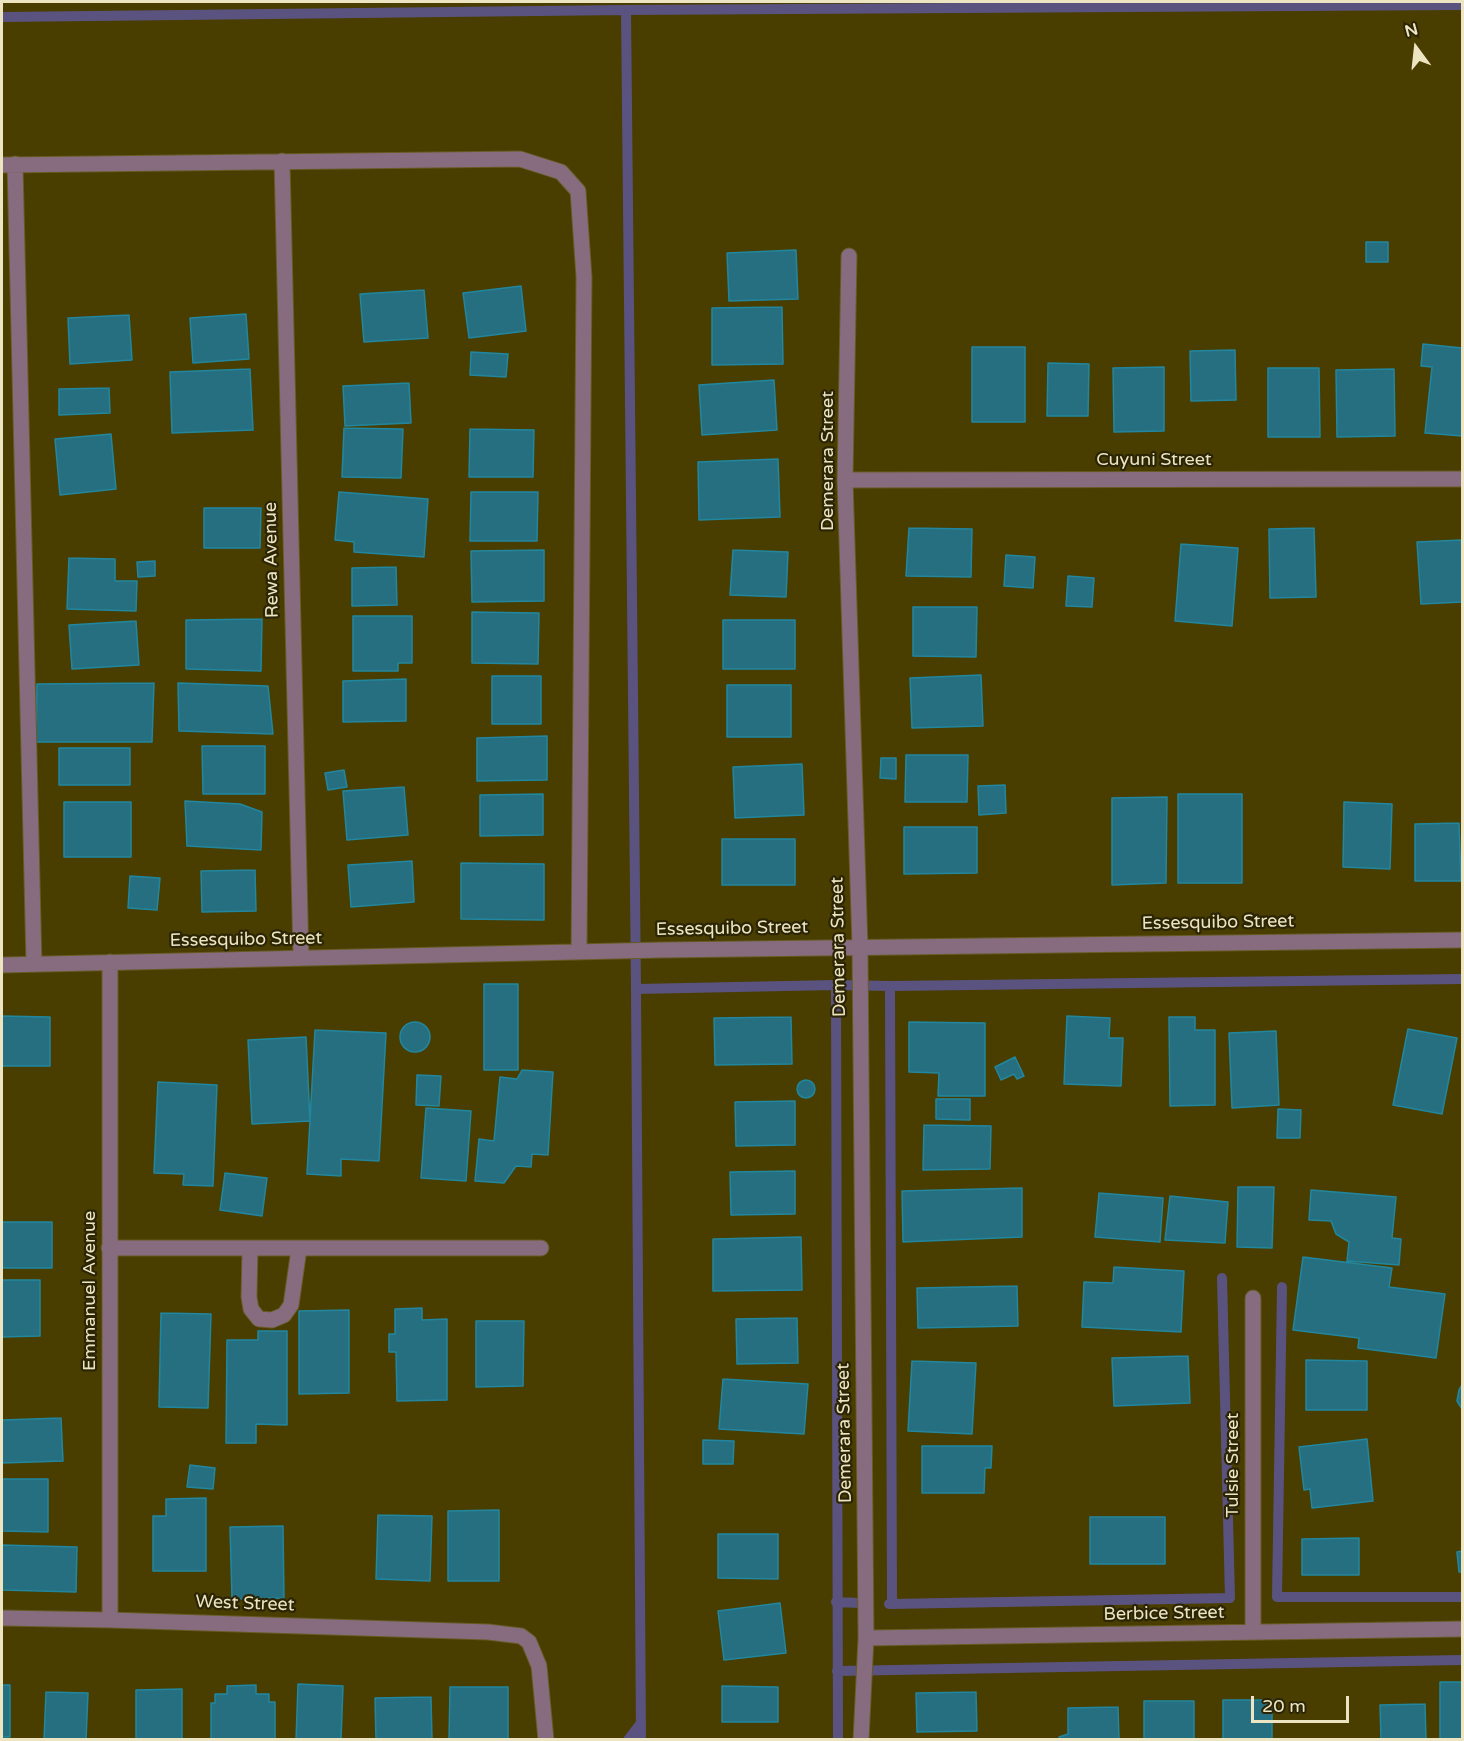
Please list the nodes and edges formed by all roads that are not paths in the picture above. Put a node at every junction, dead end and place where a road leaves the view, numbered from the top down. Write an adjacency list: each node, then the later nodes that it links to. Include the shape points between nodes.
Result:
1 (282, 161): 2 (street); 8 (street, via 520,159 561,172 578,191 584,277); 9 (street, Rewa Avenue)
2 (8, 164): 11 (street)
3 (849, 256): 5 (street, Demerara Street)
4 (1462, 479): 5 (street, Cuyuni Street)
5 (846, 480): 7 (street, Demerara Street)
6 (1462, 940): 7 (street, Essesquibo Street)
7 (860, 947): 8 (street, Essesquibo Street); 22 (street, Demerara Street)
8 (579, 952): 9 (street, Essesquibo Street)
9 (301, 958): 10 (street, Essesquibo Street)
10 (110, 962): 11 (street, Essesquibo Street); 13 (street, Emmanuel Avenue)
11 (34, 964): 12 (street, Essesquibo Street)
12 (2, 965)
13 (109, 1248): 14 (street); 19 (street, Emmanuel Avenue)
14 (250, 1248): 16 (street); 16 (street, via 252,1310 259,1319 272,1320 284,1315 291,1305)
15 (541, 1248): 16 (street)
16 (298, 1249)
17 (1253, 1298): 21 (street, Tulsie Street)
18 (2, 1618): 19 (street, West Street)
19 (110, 1620): 23 (street, West Street, via 521,1636 529,1642 539,1666)
20 (1462, 1629): 21 (street, Berbice Street)
21 (1253, 1632): 22 (street, Berbice Street)
22 (866, 1638): 24 (street, Demerara Street)
23 (546, 1740)
24 (861, 1740)

